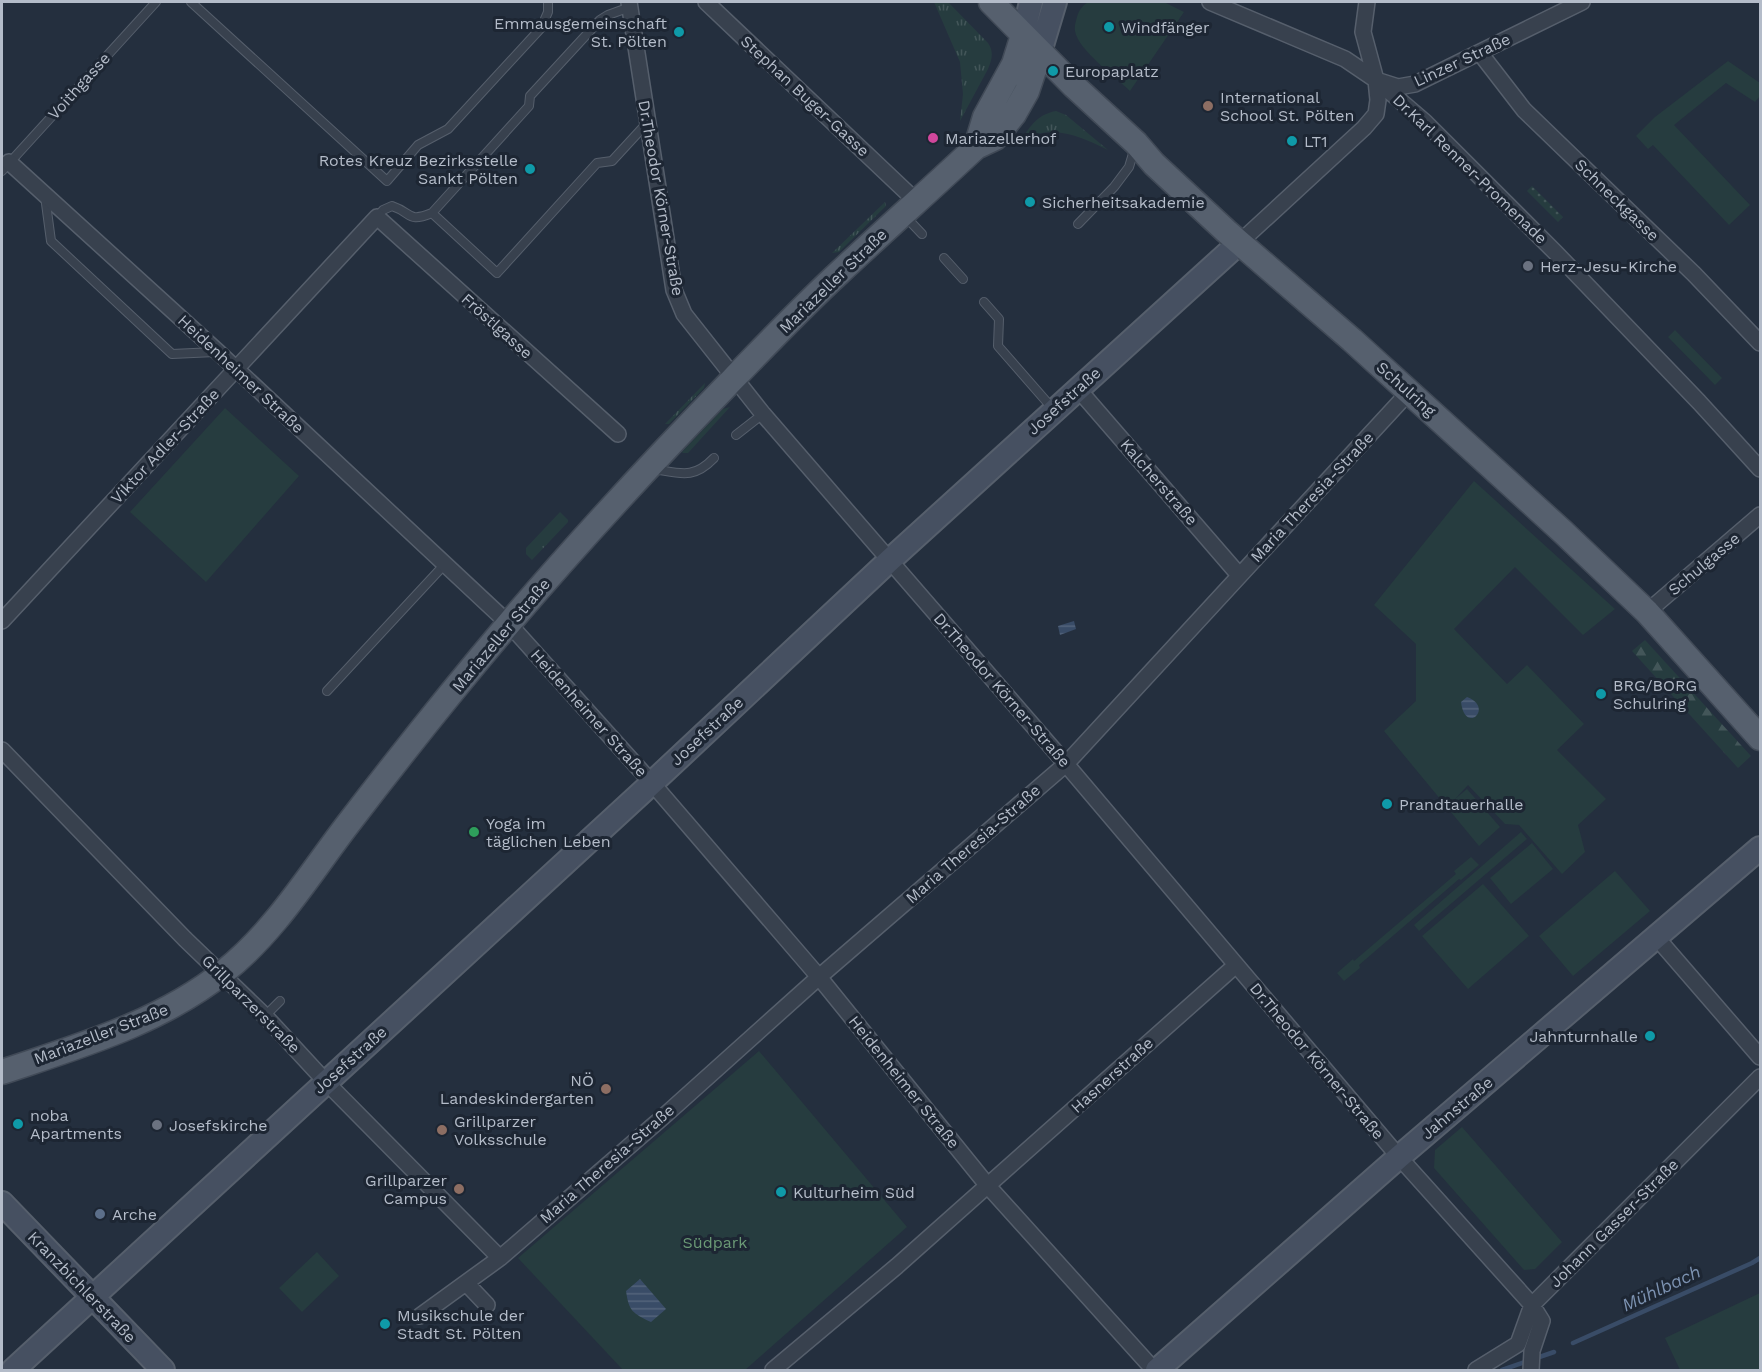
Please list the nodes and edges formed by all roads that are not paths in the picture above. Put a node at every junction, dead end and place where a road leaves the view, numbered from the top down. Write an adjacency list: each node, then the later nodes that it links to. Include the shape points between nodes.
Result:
1 (156, 2): 19 (lane, Voithgasse)
2 (191, 2): 3 (lane, via 387,181 418,146 448,129 541,28)
3 (548, 2)
4 (706, 2): 21 (street, Stephan Buger-Gasse)
5 (991, 2): 12 (main road)
6 (1031, 2): 12 (street)
7 (1054, 2): 13 (street)
8 (1210, 2): 15 (street, Linzer Straße, via 1345,59)
9 (1367, 2): 15 (street, Josefstraße, via 1363,32)
10 (1582, 2): 14 (street, Linzer Straße)
11 (633, 3): 16 (street, Dr.Theodor Körner-Straße); 22 (lane, via 600,20)
12 (1023, 35): 13 (main road, Schulring); 18 (main road, via 1014,64 985,117)
13 (1040, 52): 17 (main road, Schulring); 18 (main road, Mariazeller Straße, via 1027,91 1014,114 995,138)
14 (1480, 53): 15 (street, Linzer Straße, via 1415,84 1398,87); 30 (street, Schneckgasse, via 1524,110)
15 (1376, 80): 26 (street, Josefstraße, via 1378,100 1373,118); 42 (street, Dr.Karl Renner-Promenade, via 1425,122 1540,237)
16 (648, 122): 22 (lane, via 612,160 597,163 498,273); 33 (street, Dr.Theodor Körner-Straße, via 678,302)
17 (1136, 142): 24 (lane, via 1129,167); 26 (main road, Schulring, via 1154,164)
18 (976, 147): 21 (main road, Mariazeller Straße)
19 (5, 167): 20 (street, Heidenheimer Straße)
20 (45, 194): 31 (street, Heidenheimer Straße); 31 (lane, via 51,241 172,354)
21 (909, 202): 25 (lane); 33 (main road, Mariazeller Straße)
22 (432, 213): 23 (lane, via 413,218 392,206)
23 (377, 217): 32 (street, Viktor Adler-Straße); 38 (street, Fröstlgasse)
24 (1078, 224)
25 (922, 234)
26 (1239, 243): 34 (street, Josefstraße); 35 (main road, Schulring)
27 (944, 258): 28 (lane)
28 (963, 279)
29 (984, 302): 36 (lane, via 999,319 998,346)
30 (1761, 342)
31 (218, 352): 32 (street, Heidenheimer Straße)
32 (236, 369): 45 (street, Heidenheimer Straße); 48 (street, Viktor Adler-Straße)
33 (734, 378): 37 (street, Dr.Theodor Körner-Straße); 41 (main road, Mariazeller Straße)
34 (1078, 389): 36 (street, Josefstraße); 46 (street, Kalcherstraße)
35 (1409, 393): 46 (street, Maria Theresia-Straße); 47 (main road, Schulring)
36 (1055, 411): 44 (street, Josefstraße)
37 (763, 414): 39 (lane); 44 (street, Dr.Theodor Körner-Straße)
38 (618, 434)
39 (736, 435)
40 (714, 458): 41 (lane, via 687,474)
41 (648, 468): 49 (main road, Mariazeller Straße)
42 (1761, 469)
43 (1761, 515): 47 (street, Schulgasse)
44 (890, 560): 53 (street, Dr.Theodor Körner-Straße); 54 (street, Josefstraße)
45 (445, 564): 49 (street, Heidenheimer Straße); 50 (lane)
46 (1239, 575): 53 (street, Maria Theresia-Straße)
47 (1647, 612): 51 (main road, Schulring)
48 (2, 621)
49 (509, 624): 54 (street, Heidenheimer Straße); 58 (main road, Mariazeller Straße, via 275,922)
50 (327, 691)
51 (1761, 738)
52 (2, 750): 58 (street, Grillparzerstraße)
53 (1066, 764): 57 (street, Dr.Theodor Körner-Straße); 59 (street, Maria Theresia-Straße)
54 (652, 783): 59 (street, Heidenheimer Straße); 65 (street, Josefstraße)
55 (1761, 848): 56 (street, Jahnstraße)
56 (1657, 938): 62 (street); 66 (street, Jahnstraße)
57 (1236, 965): 66 (street, Dr.Theodor Körner-Straße); 67 (street, Hasnerstraße)
58 (222, 973): 61 (street, Grillparzerstraße); 63 (main road, Mariazeller Straße, via 155,1016)
59 (819, 977): 67 (street, Heidenheimer Straße); 69 (street, Maria Theresia-Straße)
60 (280, 1001): 61 (lane)
61 (257, 1013): 65 (street, Grillparzerstraße, via 288,1049)
62 (1761, 1057)
63 (2, 1072)
64 (1761, 1077): 73 (street, Johann Gasser-Straße)
65 (326, 1082): 69 (street, Grillparzerstraße); 71 (street, Josefstraße)
66 (1399, 1157): 73 (street, Dr.Theodor Körner-Straße); 78 (street, Jahnstraße)
67 (988, 1186): 77 (street); 78 (street, Heidenheimer Straße)
68 (2, 1203): 71 (street, Kranzbichlerstraße)
69 (500, 1258): 70 (street, Maria Theresia-Straße)
70 (466, 1283): 72 (street); 74 (street, Maria Theresia-Straße)
71 (93, 1297): 75 (street, Josefstraße); 76 (street, Kranzbichlerstraße)
72 (487, 1305)
73 (1532, 1305): 79 (street, Johann Gasser-Straße, via 1518,1344); 80 (street, via 1542,1321 1532,1351)
74 (420, 1316)
75 (13, 1371)
76 (163, 1371)
77 (773, 1371)
78 (1156, 1371)
79 (1476, 1371)
80 (1531, 1371)

